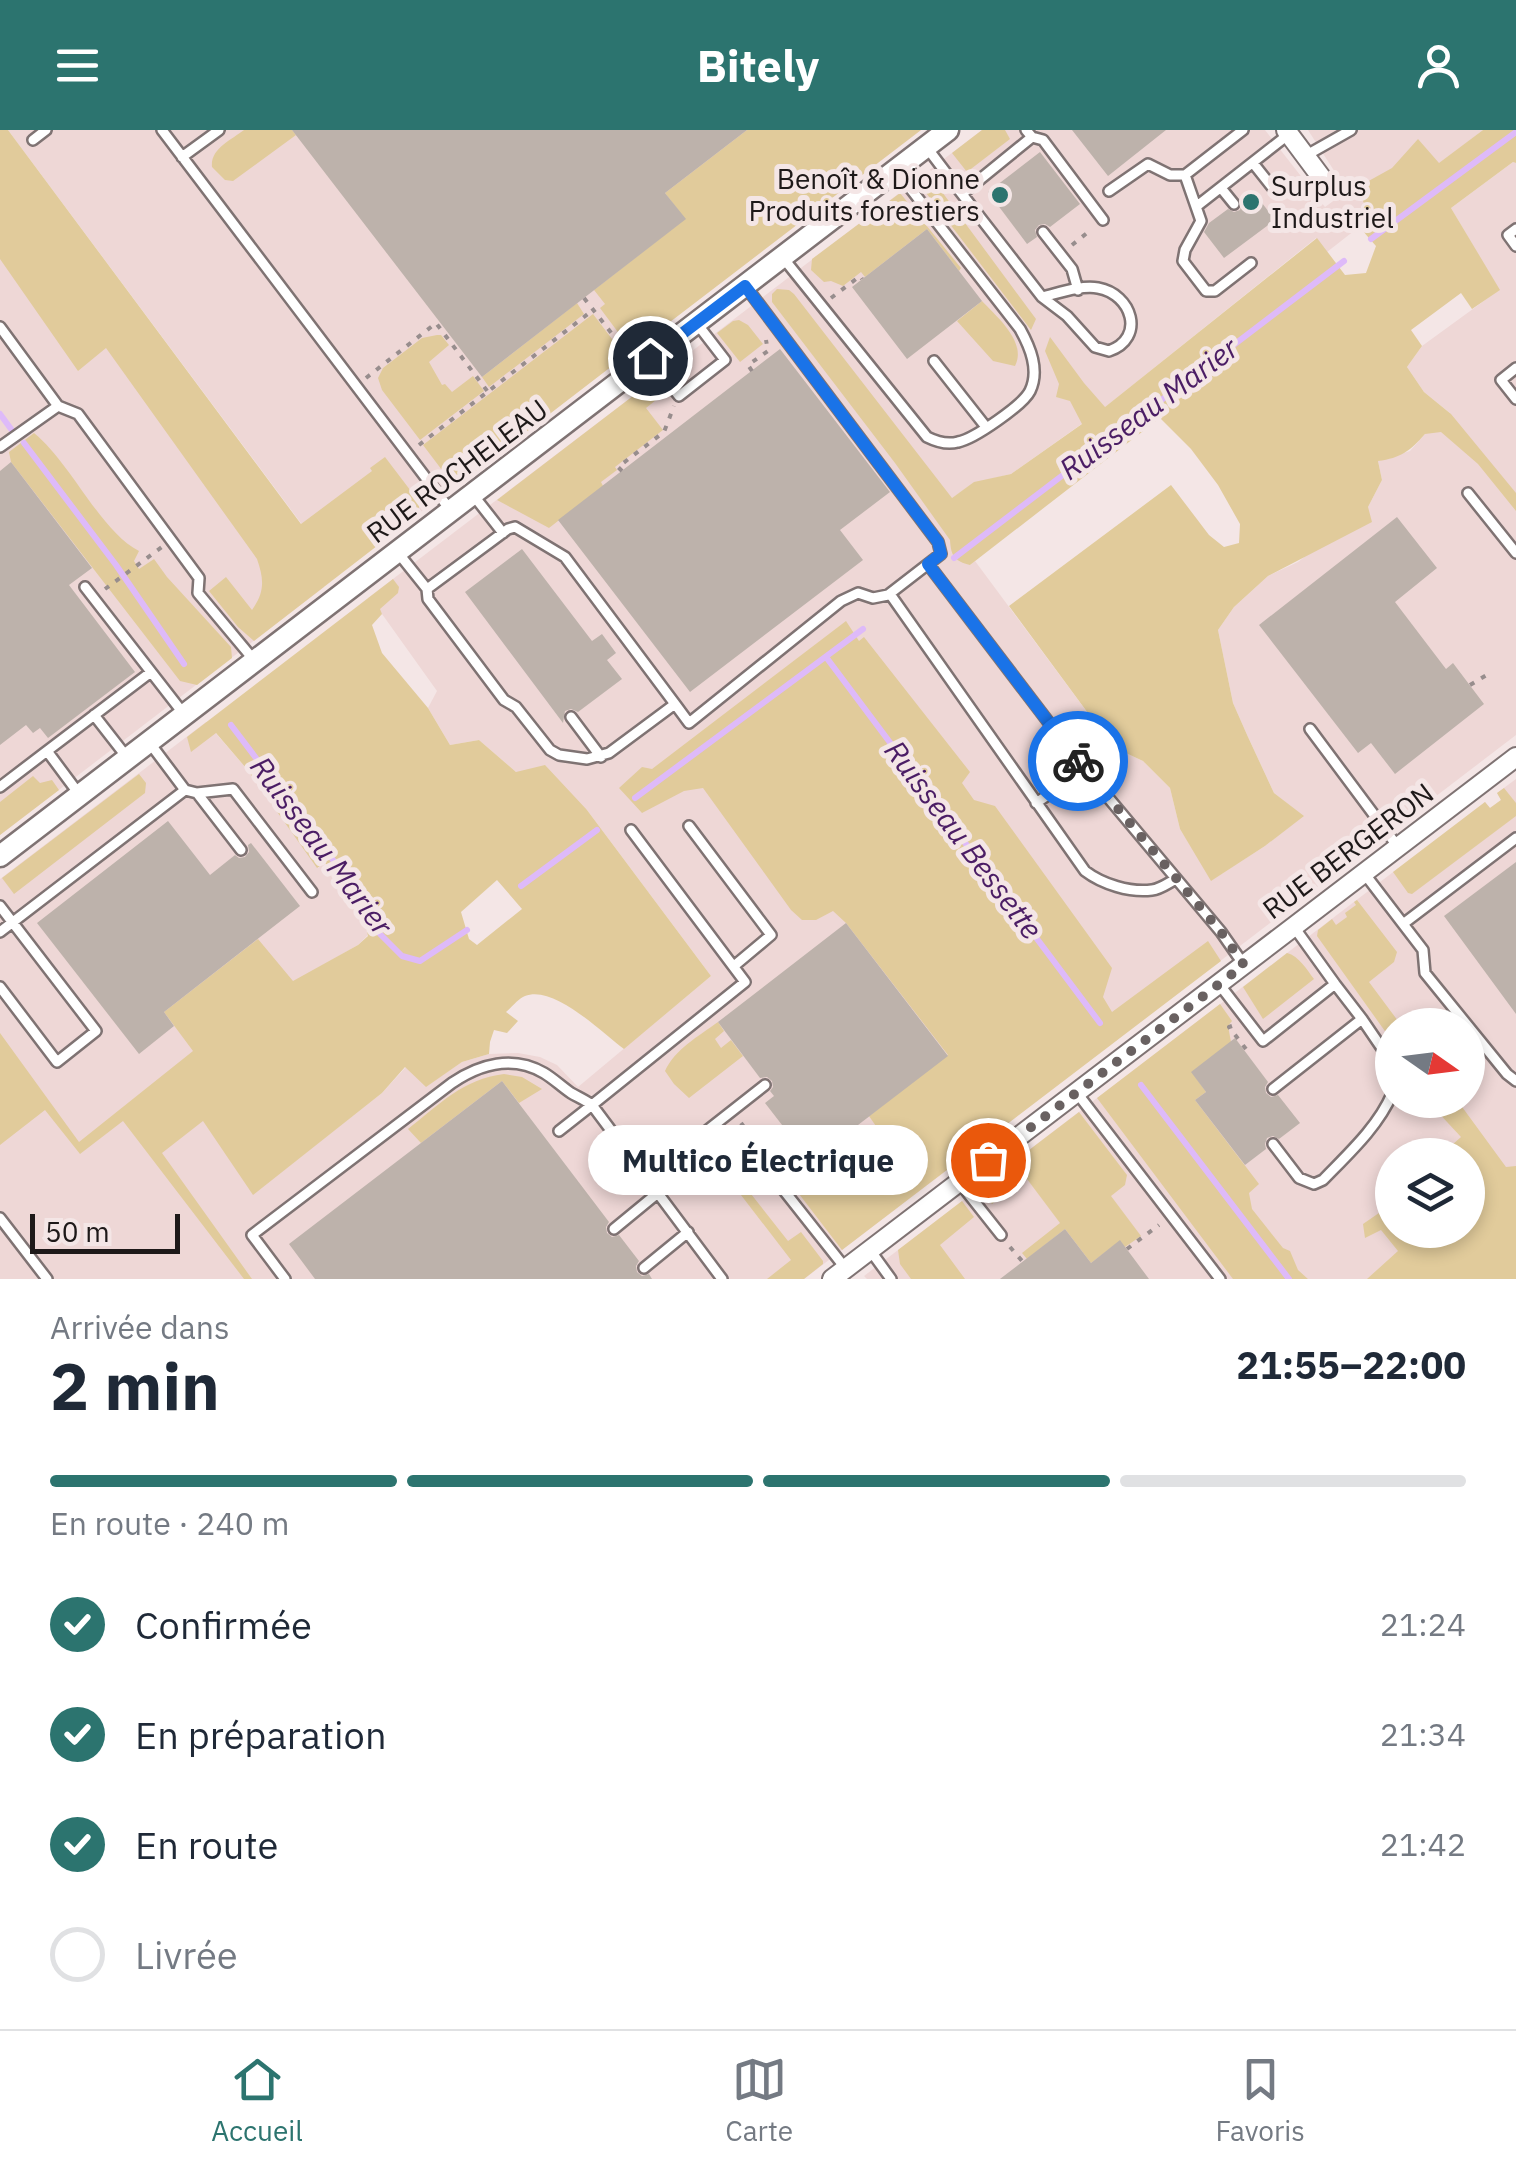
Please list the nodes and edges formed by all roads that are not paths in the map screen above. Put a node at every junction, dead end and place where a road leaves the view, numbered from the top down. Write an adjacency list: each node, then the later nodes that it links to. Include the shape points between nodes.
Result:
1 (46, 130): 9 (lane)
2 (162, 130): 12 (lane)
3 (219, 130): 12 (lane)
4 (948, 130): 10 (street, RUE ROCHELEAU)
5 (1243, 130): 15 (lane)
6 (1351, 130): 11 (lane)
7 (1287, 132): 11 (street); 13 (lane)
8 (1029, 134): 20 (lane); 23 (lane, via 1043,140)
9 (33, 140)
10 (926, 146): 14 (street, RUE ROCHELEAU); 20 (lane)
11 (1305, 156): 16 (street)
12 (182, 157): 45 (lane)
13 (1253, 163): 17 (lane); 18 (lane)
14 (896, 170): 27 (street, RUE ROCHELEAU); 41 (lane, via 1032,353 1030,391)
15 (1185, 175): 19 (lane, via 1148,164); 22 (lane)
16 (1327, 185)
17 (1272, 186)
18 (1221, 188): 21 (lane); 22 (lane)
19 (1109, 191)
20 (962, 194): 31 (lane)
21 (1234, 204)
22 (1197, 206): 28 (lane, via 1202,222 1183,262 1201,287 1214,291)
23 (1103, 220)
24 (1516, 229): 26 (lane, via 1508,235)
25 (1044, 232): 30 (lane)
26 (1516, 246)
27 (782, 257): 29 (street, RUE ROCHELEAU); 41 (lane, via 923,434 957,443)
28 (1251, 263)
29 (745, 286): 32 (street, RUE ROCHELEAU); 34 (lane)
30 (1078, 290): 31 (lane); 31 (lane, via 1100,288 1125,305 1132,326 1124,344 1109,351 1095,347)
31 (1042, 297)
32 (696, 322): 36 (street, RUE ROCHELEAU); 36 (lane, via 725,360 678,396)
33 (0, 327): 40 (lane)
34 (779, 331): 35 (lane); 49 (lane, via 938,542 941,554)
35 (766, 340)
36 (650, 358): 44 (street, RUE ROCHELEAU)
37 (934, 360): 41 (lane)
38 (1516, 368): 39 (lane, via 1501,380)
39 (1516, 399)
40 (58, 406): 42 (lane); 53 (lane, via 78,414 199,578 198,594)
41 (986, 427)
42 (0, 447)
43 (1468, 493): 48 (lane)
44 (472, 494): 45 (street, RUE ROCHELEAU); 46 (lane)
45 (451, 511): 47 (street, RUE ROCHELEAU)
46 (503, 533): 51 (lane); 55 (lane, via 515,527 566,557)
47 (398, 552): 51 (lane); 53 (street, RUE ROCHELEAU)
48 (1516, 553)
49 (928, 564): 52 (lane); 65 (lane)
50 (85, 587): 54 (lane)
51 (427, 590): 62 (lane, via 478,666 545,746 559,755)
52 (890, 594): 55 (lane, via 858,593 841,601 689,722); 70 (lane)
53 (255, 661): 57 (street, RUE ROCHELEAU)
54 (150, 672): 56 (lane); 57 (lane)
55 (674, 704): 62 (lane)
56 (94, 715): 61 (lane); 63 (lane)
57 (184, 715): 60 (street, RUE ROCHELEAU)
58 (571, 718): 62 (lane)
59 (1310, 728): 74 (lane)
60 (149, 742): 63 (street, RUE ROCHELEAU); 67 (lane)
61 (47, 752): 66 (lane); 69 (lane)
62 (601, 756)
63 (128, 758): 69 (street, RUE ROCHELEAU)
64 (1515, 762): 74 (street, RUE BERGERON)
65 (1085, 770): 70 (lane); 78 (lane)
66 (0, 787)
67 (185, 790): 68 (lane); 81 (lane)
68 (197, 794): 75 (lane); 79 (lane, via 234,790)
69 (79, 795): 76 (street, RUE ROCHELEAU)
70 (1036, 803): 78 (lane, via 1097,879 1151,890)
71 (689, 826): 86 (lane, via 771,935)
72 (631, 830): 86 (lane)
73 (1516, 838): 82 (lane)
74 (1398, 847): 77 (street, RUE BERGERON)
75 (241, 850)
76 (0, 856)
77 (1364, 873): 82 (lane); 83 (street, RUE BERGERON)
78 (1176, 879): 85 (lane)
79 (312, 892)
80 (0, 906): 81 (lane)
81 (12, 923): 84 (lane); 89 (lane, via 96,1031 56,1062)
82 (1403, 924): 92 (lane, via 1423,950 1425,973)
83 (1294, 927): 85 (street, RUE BERGERON); 88 (lane)
84 (0, 932)
85 (1244, 965): 87 (street, RUE BERGERON)
86 (734, 966): 96 (lane, via 745,982)
87 (1220, 984): 88 (lane, via 1263,1041); 95 (street, RUE BERGERON)
88 (1335, 984): 90 (lane)
89 (0, 987)
90 (1362, 1019): 91 (lane); 94 (lane)
91 (1375, 1038)
92 (1516, 1081)
93 (765, 1084): 101 (lane)
94 (1273, 1088)
95 (1077, 1093): 102 (street, RUE BERGERON); 115 (lane)
96 (592, 1105): 98 (lane); 101 (lane); 112 (lane, via 527,1066 474,1069 252,1235)
97 (1379, 1118): 99 (lane, via 1314,1184 1299,1178)
98 (559, 1131)
99 (1273, 1144)
100 (768, 1169): 110 (lane)
101 (648, 1178): 103 (lane)
102 (959, 1182): 107 (lane); 108 (street, RUE BERGERON)
103 (659, 1192): 105 (lane); 106 (lane)
104 (0, 1218): 111 (lane)
105 (614, 1229)
106 (688, 1232): 109 (lane); 113 (lane)
107 (1001, 1235)
108 (870, 1250): 110 (street, RUE BERGERON); 114 (lane)
109 (644, 1268)
110 (839, 1274)
111 (47, 1279)
112 (285, 1279)
113 (722, 1279)
114 (892, 1279)
115 (1220, 1279)

